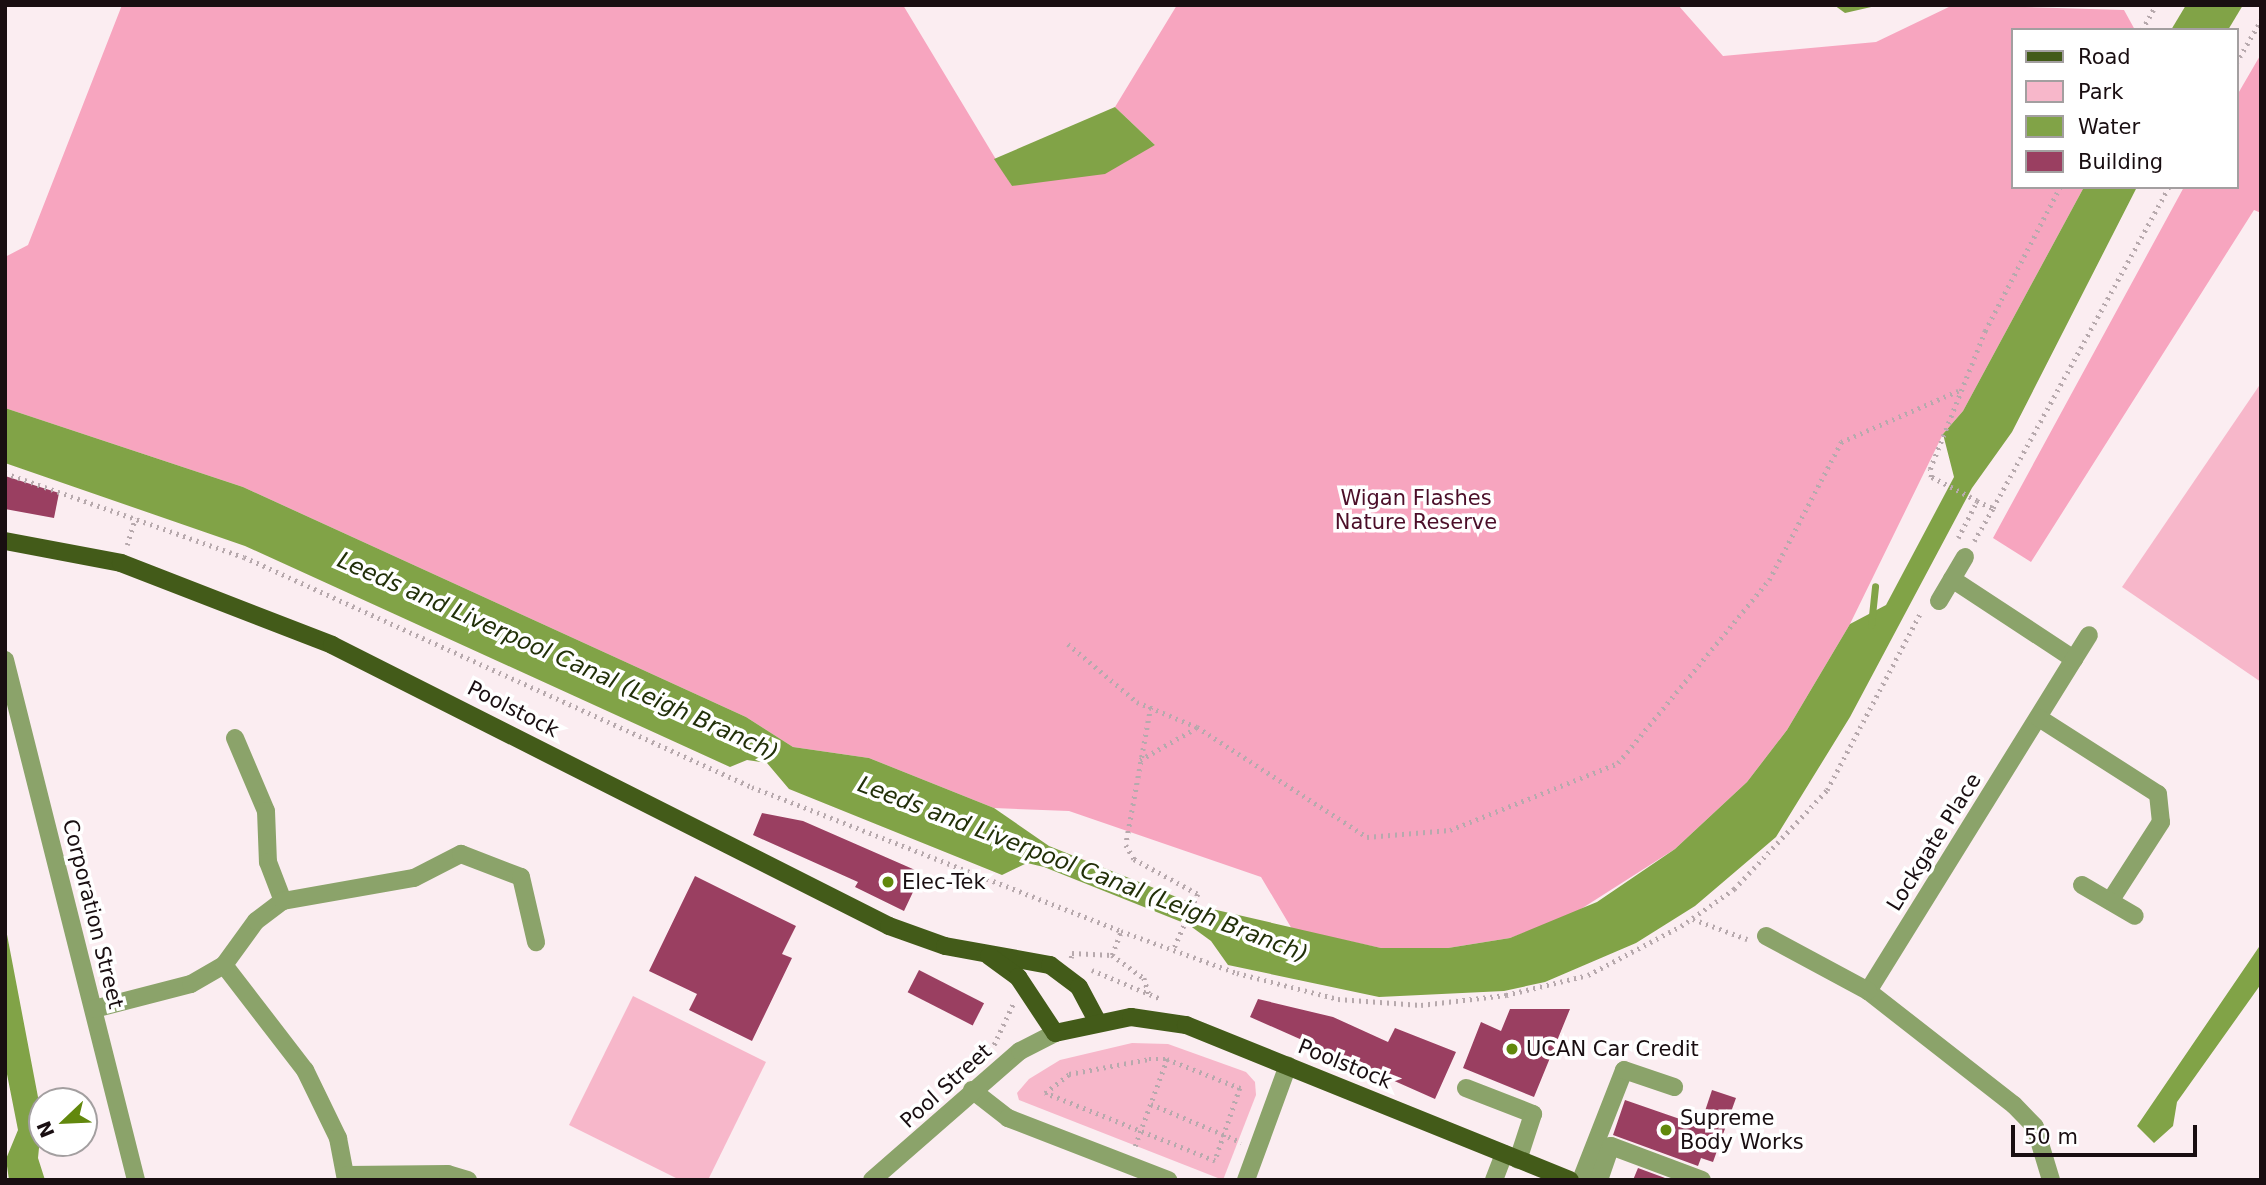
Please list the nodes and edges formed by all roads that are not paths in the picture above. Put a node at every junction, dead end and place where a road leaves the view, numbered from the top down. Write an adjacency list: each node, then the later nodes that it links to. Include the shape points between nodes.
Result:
1 (5, 541): 16 (main road, Poolstock, via 121,562 332,645 889,926)
2 (1959, 552): 3 (street)
3 (1952, 579): 4 (street); 6 (street)
4 (1932, 603)
5 (2089, 635): 6 (street, Lockgate Place)
6 (2074, 659): 8 (street, Lockgate Place)
7 (5, 660): 19 (street, Corporation Street)
8 (2039, 719): 12 (street, via 2158,794 2161,822); 18 (street, Lockgate Place)
9 (235, 738): 11 (street, via 266,811 268,862)
10 (2082, 886): 12 (street)
11 (283, 901): 15 (street, via 414,878 461,854 521,877); 17 (street, via 256,921)
12 (2110, 901): 13 (street)
13 (2135, 916)
14 (1766, 936): 18 (street)
15 (536, 942)
16 (986, 954): 20 (main road, Poolstock, via 1050,965 1079,987); 21 (main road, Poolstock, via 1018,977)
17 (224, 965): 19 (street, via 191,984); 27 (street, via 304,1070 338,1138)
18 (1868, 991): 38 (street, via 2014,1105 2035,1128)
19 (94, 1009): 28 (street, Corporation Street)
20 (1097, 1021): 21 (main road, Poolstock); 22 (main road, Poolstock, via 1168,1020)
21 (1055, 1033): 25 (street, Pool Street, via 1020,1051)
22 (1287, 1065): 26 (main road, Poolstock); 32 (street)
23 (1674, 1087): 35 (street, via 1624,1070)
24 (1466, 1088): 26 (street, via 1533,1114)
25 (972, 1090): 30 (street, Pool Street); 31 (street, via 1007,1118)
26 (1511, 1157): 33 (street); 34 (main road, Poolstock)
27 (346, 1177): 29 (street, via 448,1174)
28 (136, 1180)
29 (468, 1180)
30 (872, 1180)
31 (1168, 1180)
32 (1246, 1180)
33 (1494, 1180)
34 (1570, 1180)
35 (1581, 1180)
36 (1599, 1180): 37 (street, via 1611,1146)
37 (1702, 1180)
38 (2051, 1180)

